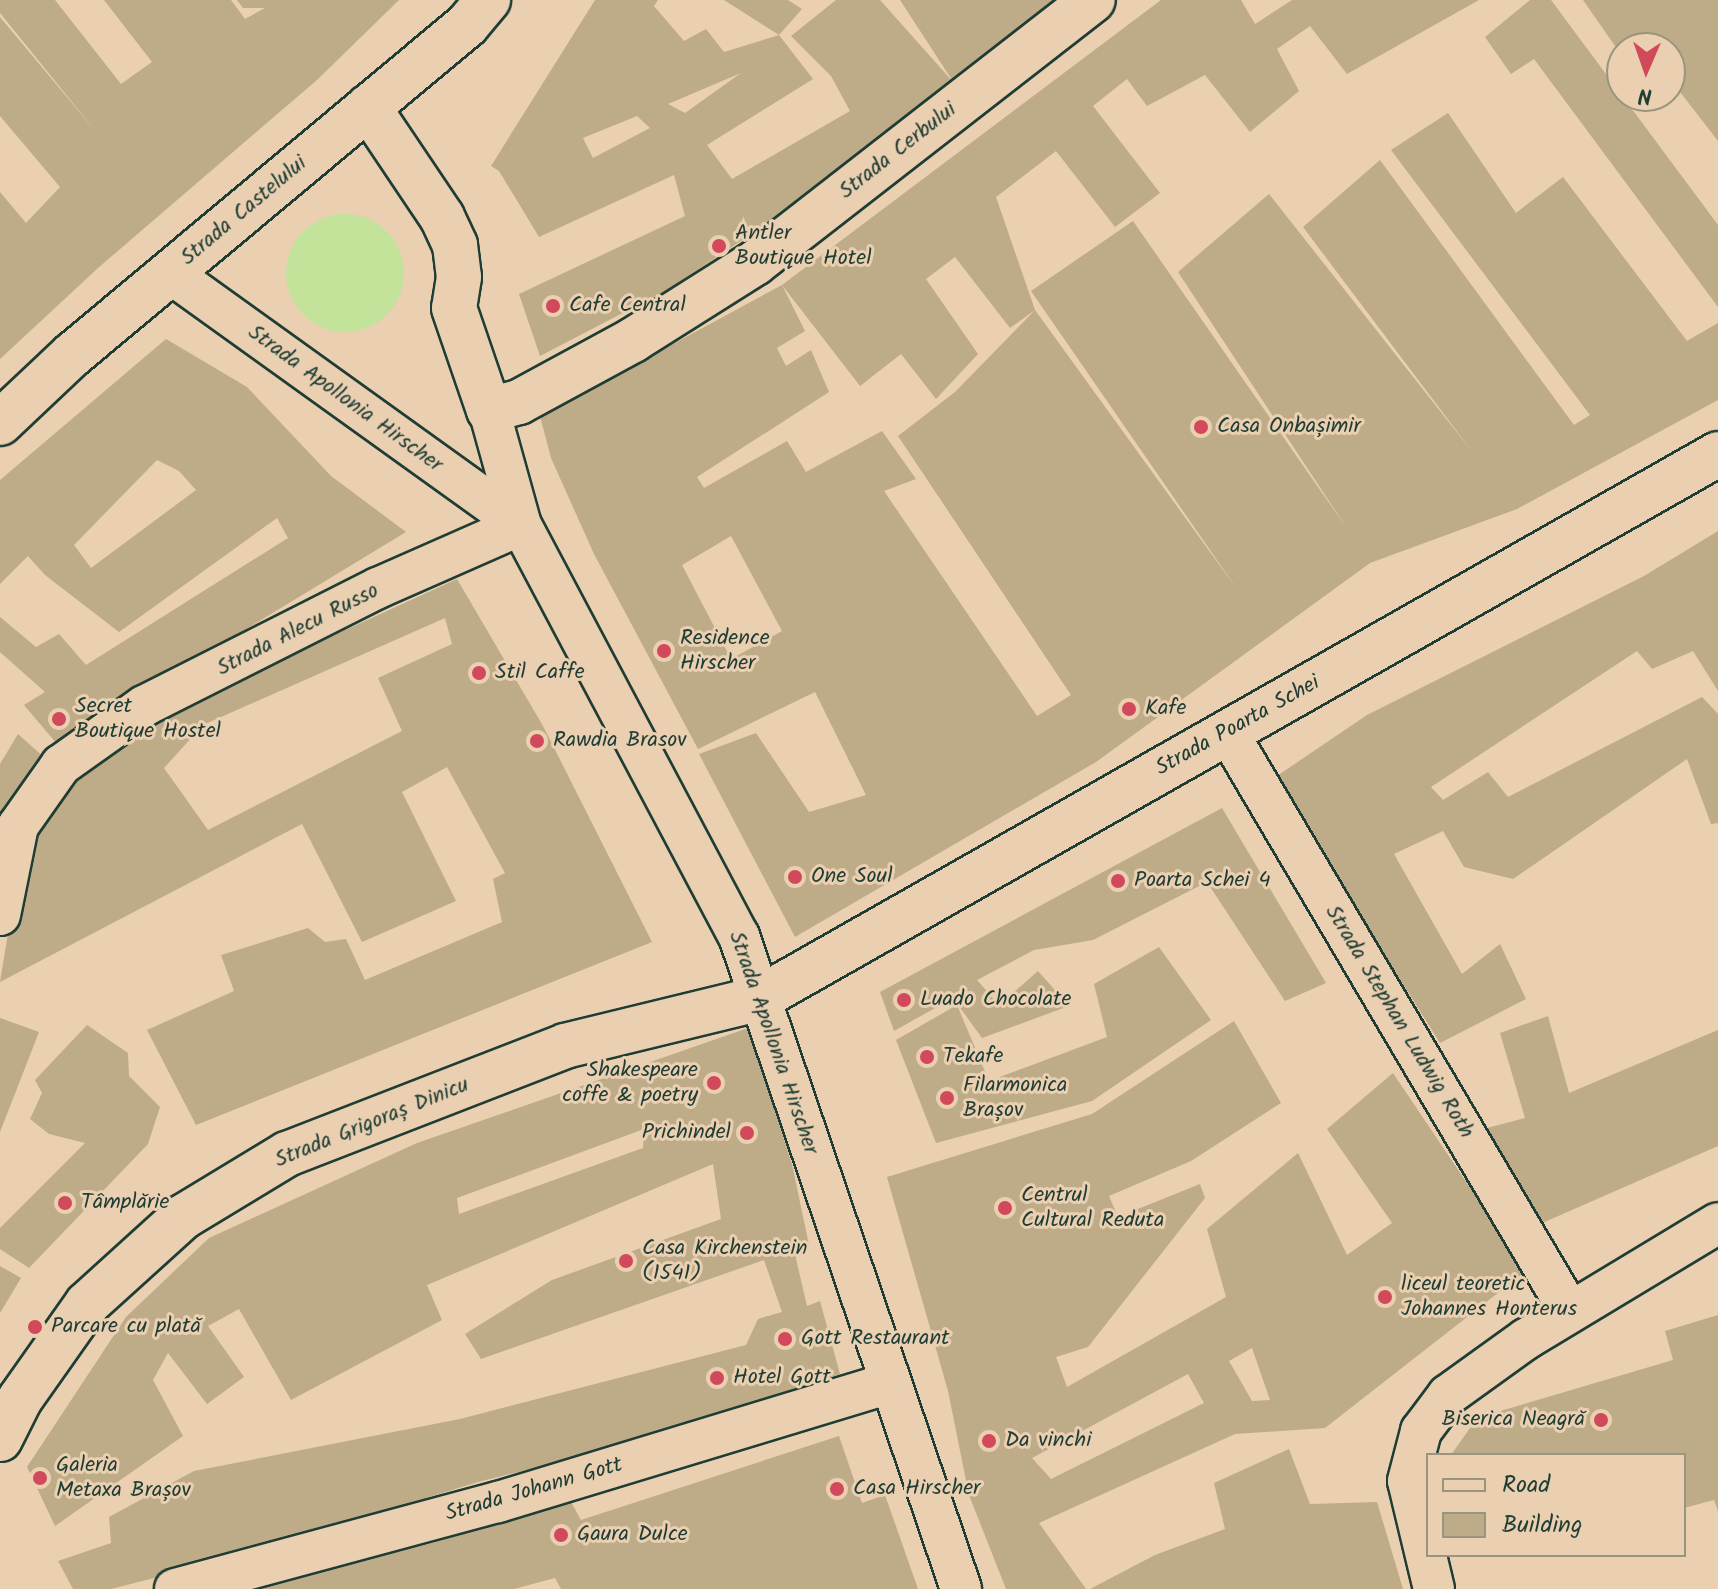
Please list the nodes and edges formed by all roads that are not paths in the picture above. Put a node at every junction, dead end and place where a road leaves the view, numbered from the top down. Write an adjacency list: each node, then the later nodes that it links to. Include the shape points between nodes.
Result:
1 (488, 0): 3 (street, Strada Castelului, via 467,25)
2 (1093, 0): 5 (street, Strada Cerbului, via 755,263 633,340 519,402)
3 (368, 107): 4 (street, Strada Castelului); 5 (street, Strada Apollonia Hirscher, via 455,245 459,277 454,308)
4 (170, 273): 6 (street, Strada Castelului); 8 (street, Strada Apollonia Hirscher)
5 (489, 410): 8 (street, Strada Apollonia Hirscher)
6 (0, 423)
7 (1718, 454): 9 (street, Strada Poarta Schei)
8 (521, 525): 10 (street, Strada Alecu Russo, via 378,588 144,706 61,765 18,826); 11 (street, Strada Apollonia Hirscher, via 739,936)
9 (1228, 733): 11 (street, Strada Poarta Schei); 13 (street, Strada Stephan Ludwig Roth)
10 (0, 915)
11 (758, 999): 14 (street, Strada Apollonia Hirscher); 15 (street, Strada Grigoraș Dinicu, via 565,1046 287,1154 183,1217 87,1304 20,1399)
12 (1718, 1223): 13 (street)
13 (1570, 1312): 16 (street, via 1448,1395 1421,1431 1408,1481)
14 (890, 1383): 18 (street, Strada Johann Gott, via 498,1502); 19 (street, Strada Apollonia Hirscher)
15 (0, 1439)
16 (1426, 1556)
17 (1426, 1557): 20 (street)
18 (175, 1589)
19 (961, 1589)
20 (1434, 1589)

